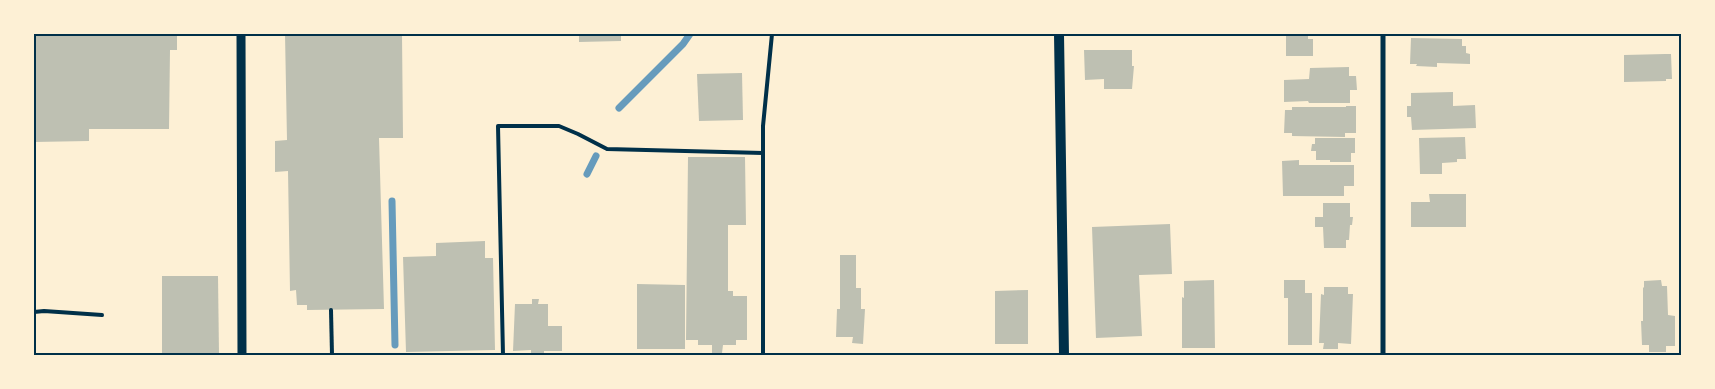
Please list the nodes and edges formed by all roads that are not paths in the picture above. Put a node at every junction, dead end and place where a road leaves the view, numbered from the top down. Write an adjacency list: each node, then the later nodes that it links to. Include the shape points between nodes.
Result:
1 (241, 34): 9 (street)
2 (772, 34): 5 (lane)
3 (1059, 34): 13 (main road)
4 (1382, 34): 14 (street)
5 (763, 153): 11 (lane, via 607,149 558,126 498,126); 12 (lane)
6 (331, 310): 10 (lane)
7 (34, 312): 8 (lane)
8 (102, 315)
9 (242, 355)
10 (332, 355)
11 (503, 355)
12 (763, 355)
13 (1064, 355)
14 (1383, 355)

